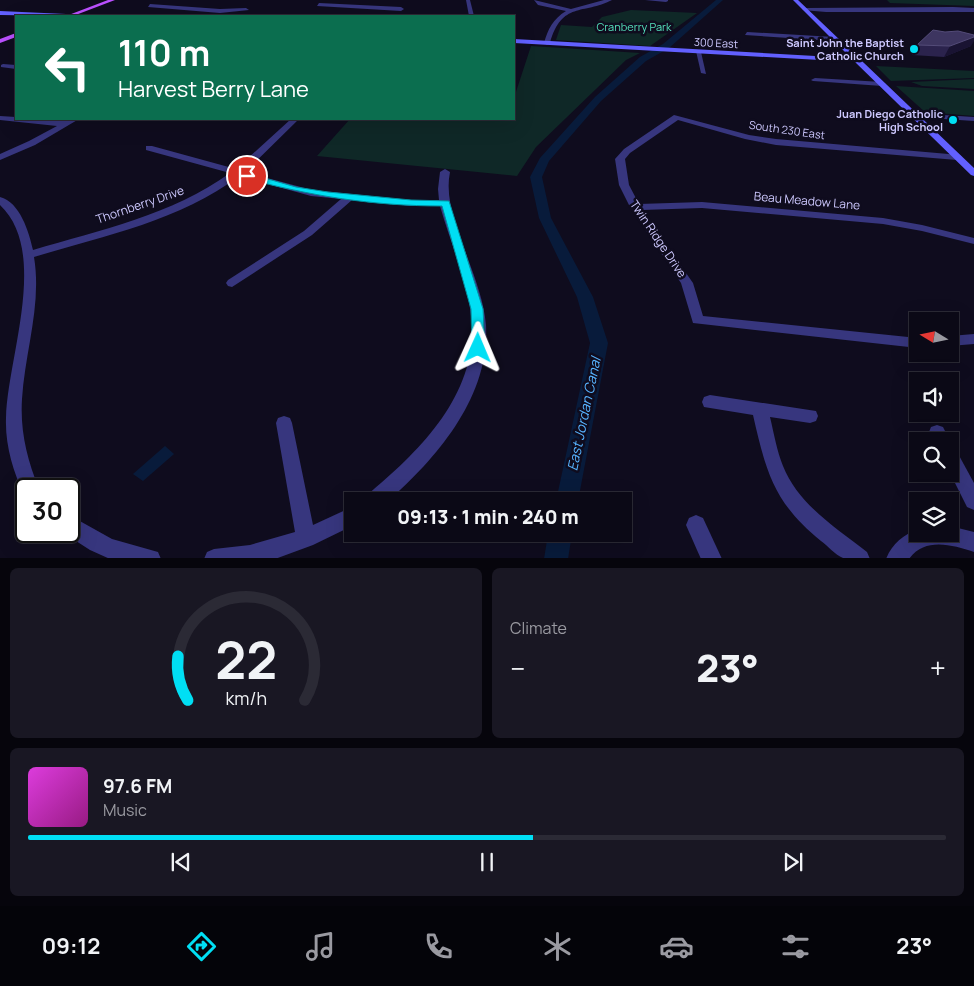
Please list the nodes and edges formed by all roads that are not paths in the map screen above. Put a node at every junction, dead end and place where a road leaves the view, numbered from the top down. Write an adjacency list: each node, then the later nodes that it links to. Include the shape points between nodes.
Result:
1 (117, 0): 10 (main road)
2 (164, 0): 14 (street, via 150,6)
3 (244, 0): 14 (street)
4 (402, 0): 13 (street)
5 (468, 0): 23 (street)
6 (536, 0): 15 (street, via 540,4)
7 (610, 0): 15 (street)
8 (647, 0): 11 (street)
9 (795, 0): 16 (street)
10 (112, 1): 20 (main road)
11 (666, 1)
12 (319, 5): 13 (street)
13 (401, 9): 22 (street)
14 (246, 10): 21 (street)
15 (571, 10): 29 (street, via 553,24)
16 (805, 10): 17 (street); 26 (street)
17 (974, 10)
18 (0, 13): 19 (street)
19 (45, 15)
20 (70, 15)
21 (244, 15)
22 (400, 15)
23 (472, 15)
24 (747, 34): 26 (street)
25 (15, 35): 27 (main road)
26 (834, 38): 31 (street)
27 (0, 41)
28 (515, 41): 29 (street, 300 East)
29 (547, 43): 30 (street, 300 East)
30 (698, 52): 31 (street, 300 East); 34 (street)
31 (857, 60): 36 (street)
32 (3, 66): 33 (street)
33 (15, 67)
34 (704, 72)
35 (815, 80): 36 (street)
36 (882, 84): 37 (street)
37 (914, 115): 41 (street); 48 (street)
38 (677, 117): 48 (street, South 230 East, via 776,142); 55 (street, Twin Ridge Drive, via 620,159 624,185)
39 (0, 118): 40 (street)
40 (15, 119)
41 (974, 119)
42 (22, 120): 45 (street)
43 (73, 120): 45 (street)
44 (294, 120): 50 (street, Thornberry Drive)
45 (66, 124): 47 (street)
46 (149, 148): 50 (street)
47 (0, 157)
48 (957, 157): 51 (street)
49 (445, 172): 54 (street, via 442,184)
50 (237, 173): 52 (street, via 311,193); 57 (street, Thornberry Drive, via 203,195 161,213)
51 (974, 173)
52 (350, 197): 54 (street); 58 (street, via 308,233)
53 (0, 200): 57 (street, via 16,216)
54 (446, 203): 68 (street, via 477,309 478,348 474,371 449,422 408,471)
55 (635, 207): 56 (street, Beau Meadow Lane, via 702,205 883,222); 61 (street, Twin Ridge Drive, via 687,282 698,320)
56 (974, 241)
57 (28, 255): 67 (street, via 29,308 7,383 3,420 10,456)
58 (232, 282)
59 (974, 339): 60 (street)
60 (959, 340)
61 (909, 341)
62 (710, 402): 63 (street)
63 (760, 409): 64 (street); 79 (street, via 774,465 788,494 814,522)
64 (810, 416)
65 (284, 423): 73 (street)
66 (959, 473): 69 (street)
67 (21, 478)
68 (384, 492)
69 (974, 502)
70 (344, 520): 73 (street)
71 (696, 525): 78 (street)
72 (80, 533): 75 (street)
73 (306, 538): 77 (street, via 264,552)
74 (974, 542): 80 (street, via 926,536 906,545)
75 (119, 556): 76 (street)
76 (151, 558)
77 (214, 558)
78 (712, 558)
79 (860, 558)
80 (896, 558)

